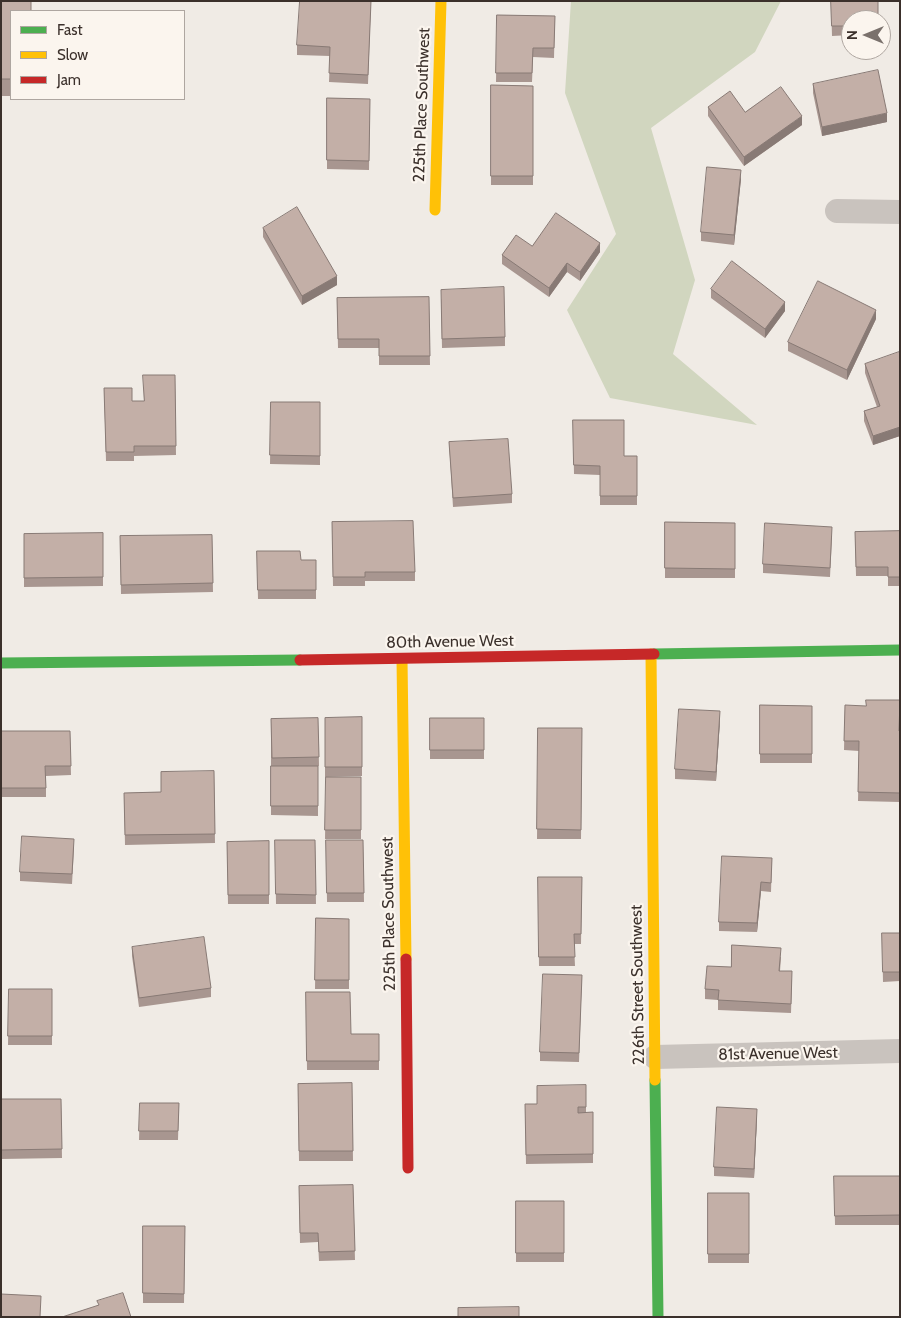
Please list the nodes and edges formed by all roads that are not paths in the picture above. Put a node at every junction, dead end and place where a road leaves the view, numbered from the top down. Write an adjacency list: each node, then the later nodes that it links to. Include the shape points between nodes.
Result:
1 (441, 1): 2 (street, 225th Place Southwest)
2 (436, 210)
3 (837, 211): 4 (street)
4 (900, 212)
5 (900, 650): 6 (street, 80th Avenue West)
6 (651, 654): 7 (street, 80th Avenue West); 10 (street, 226th Street Southwest)
7 (402, 659): 8 (street, 80th Avenue West); 11 (street, 225th Place Southwest)
8 (1, 663)
9 (900, 1051): 10 (street, 81st Avenue West)
10 (655, 1057): 12 (street, 226th Street Southwest)
11 (408, 1168)
12 (658, 1317)

